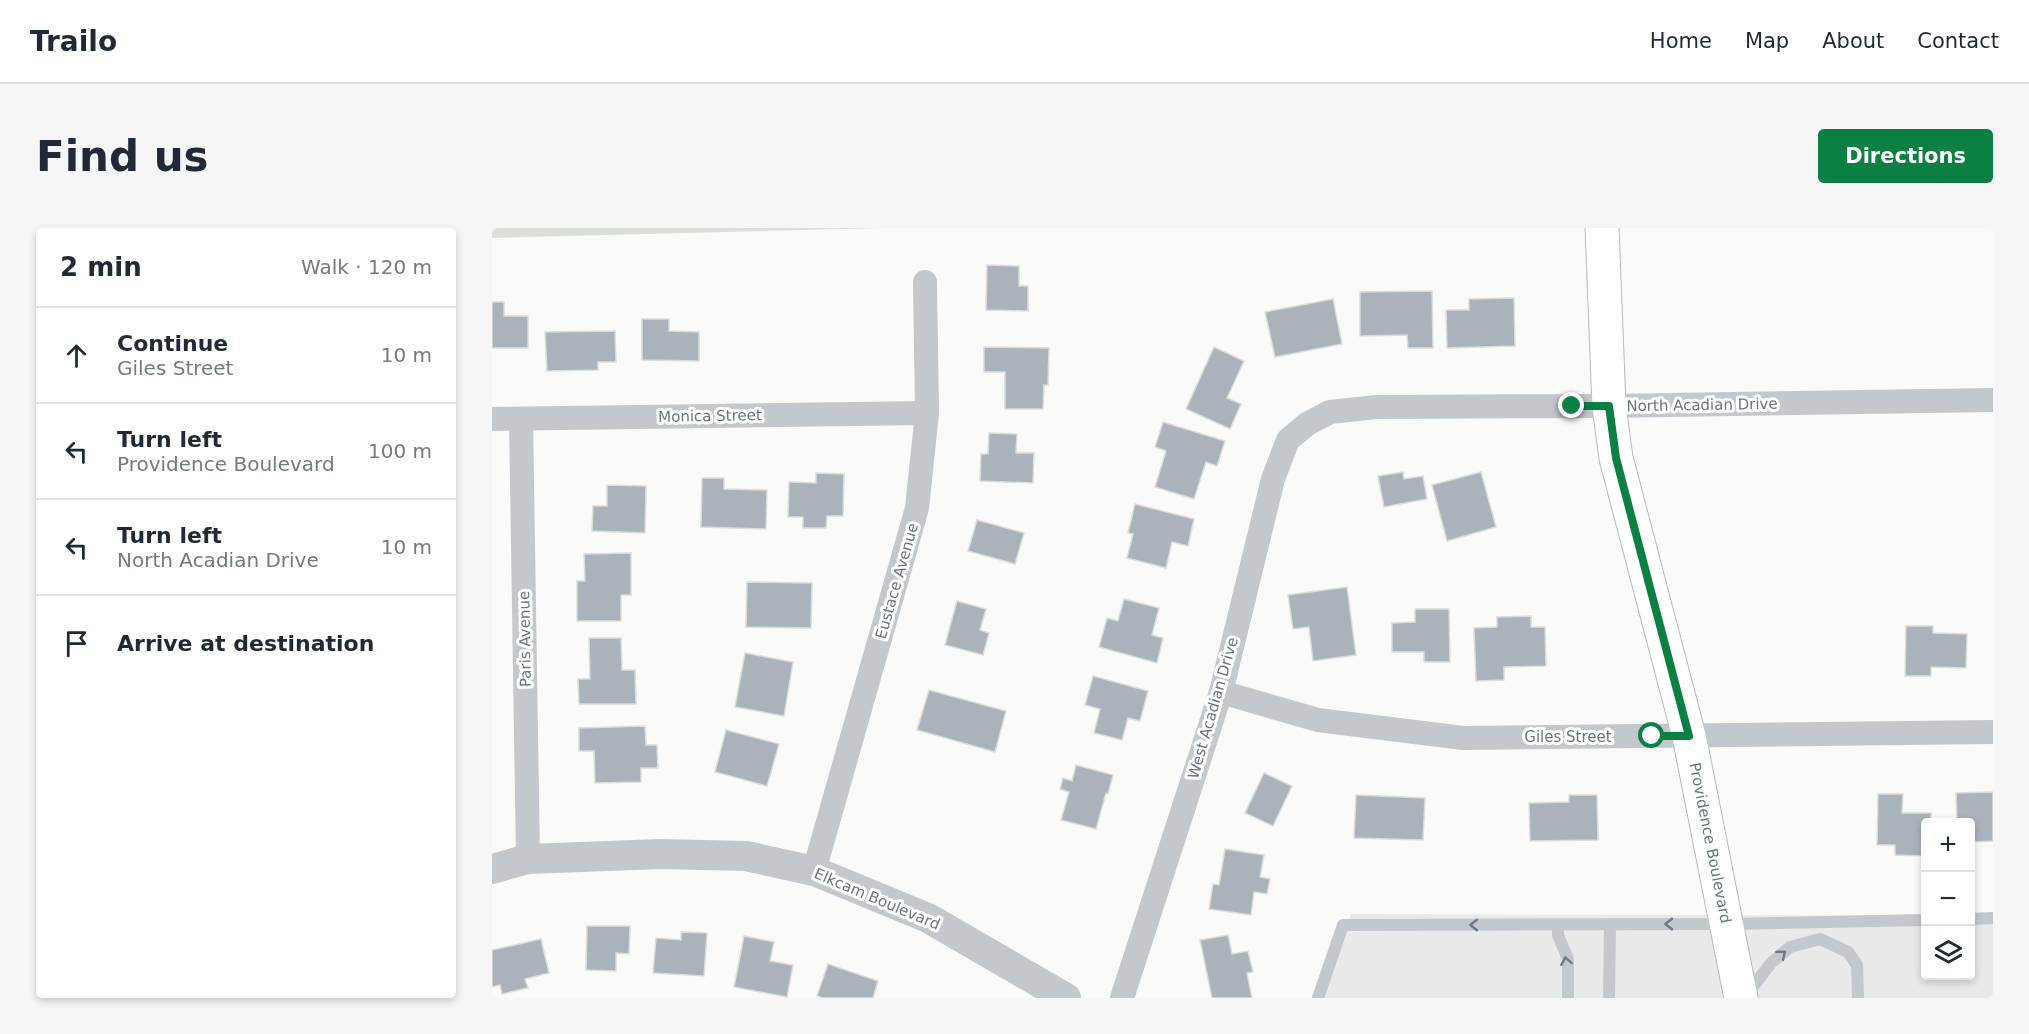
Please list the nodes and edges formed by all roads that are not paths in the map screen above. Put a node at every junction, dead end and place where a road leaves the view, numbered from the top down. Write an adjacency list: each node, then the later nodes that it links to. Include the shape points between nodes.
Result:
1 (1602, 228): 4 (main road, Providence Boulevard)
2 (925, 282): 5 (street, Eustace Avenue)
3 (1993, 400): 4 (street, North Acadian Drive)
4 (1609, 406): 8 (street, North Acadian Drive, via 1377,407 1330,412); 11 (main road, Providence Boulevard, via 1616,458)
5 (927, 413): 7 (street, Monica Street); 14 (street, Eustace Avenue, via 917,508)
6 (492, 419): 7 (street, Monica Street)
7 (521, 419): 12 (street, Paris Avenue)
8 (1306, 424): 9 (street, West Acadian Drive, via 1288,440 1273,479)
9 (1221, 692): 11 (street, Giles Street, via 1318,720 1463,738); 22 (street, West Acadian Drive)
10 (1993, 732): 11 (street, Giles Street)
11 (1689, 736): 18 (main road, Providence Boulevard)
12 (528, 858): 13 (street, Elkcam Boulevard); 14 (street, Elkcam Boulevard, via 746,856)
13 (492, 869)
14 (814, 871): 21 (street, Elkcam Boulevard, via 928,918)
15 (1993, 918): 16 (lane)
16 (1975, 919)
17 (1921, 920): 18 (lane)
18 (1727, 924): 20 (lane, one-way to 20); 26 (main road, Providence Boulevard)
19 (1558, 925): 20 (lane); 23 (lane, one-way to 23, via 1342,925); 24 (lane, one-way to 19, via 1568,958)
20 (1610, 925): 25 (lane)
21 (1066, 998)
22 (1122, 998)
23 (1318, 998)
24 (1568, 998)
25 (1609, 998)
26 (1743, 998): 27 (lane, one-way to 27, via 1790,946 1820,939 1848,952 1857,966)
27 (1858, 998)

